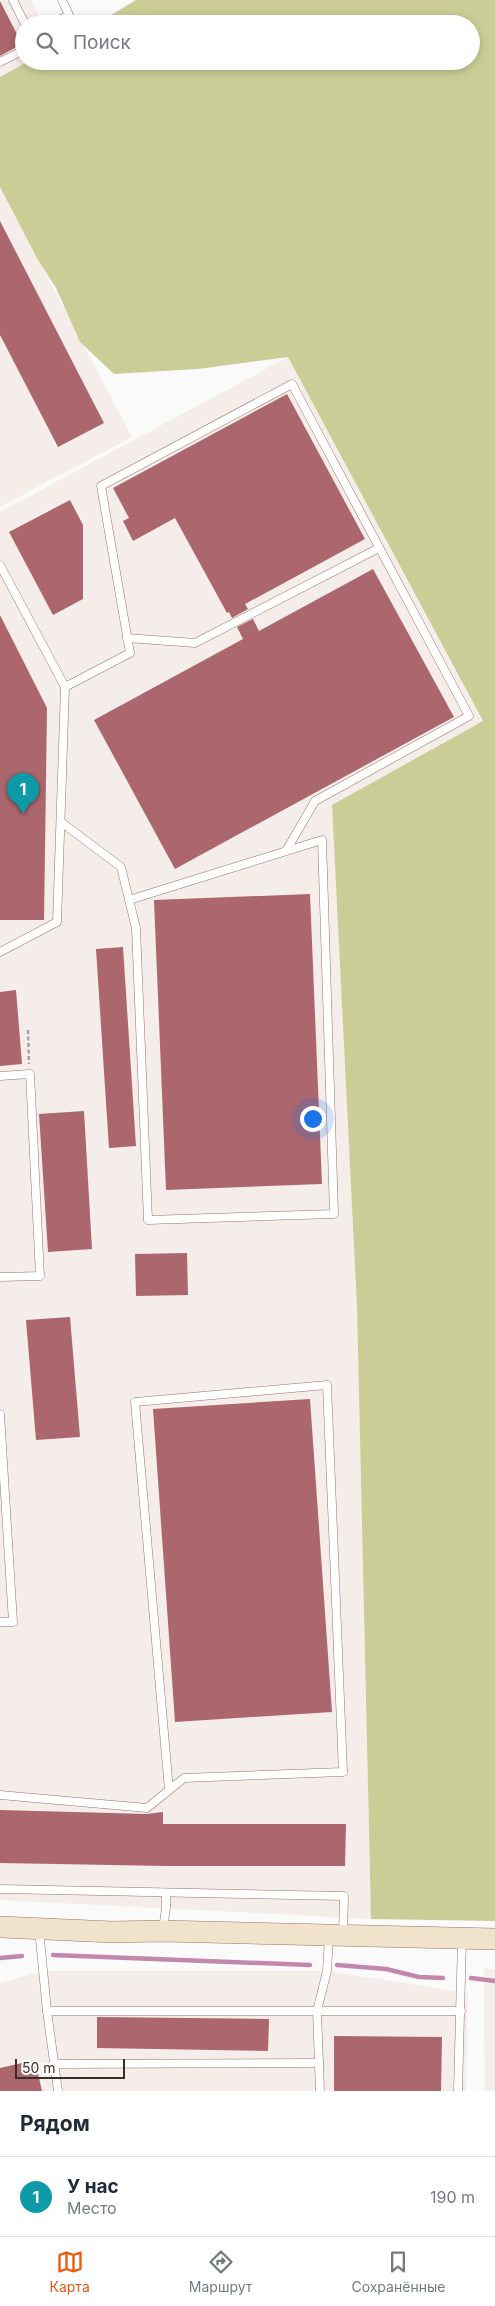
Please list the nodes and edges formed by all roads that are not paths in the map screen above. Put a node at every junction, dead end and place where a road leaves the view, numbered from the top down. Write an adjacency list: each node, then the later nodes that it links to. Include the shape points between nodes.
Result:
1 (13, 0): 3 (lane)
2 (62, 0): 4 (lane)
3 (20, 15)
4 (69, 15)
5 (15, 54): 6 (lane)
6 (0, 62)
7 (379, 548): 9 (lane, via 195,643); 9 (lane, via 292,384 102,486); 12 (lane, via 469,716 315,801)
8 (0, 565): 10 (lane)
9 (127, 638): 10 (lane, via 130,653)
10 (65, 687): 11 (lane)
11 (60, 822): 13 (lane, via 121,867); 14 (lane, via 57,922)
12 (286, 851): 13 (lane); 13 (lane, via 322,840 334,1214 148,1220 136,928)
13 (129, 900)
14 (0, 952)
15 (0, 1076): 16 (lane, via 30,1074 40,1276)
16 (0, 1277)
17 (0, 1414): 18 (lane, via 13,1622)
18 (0, 1622)
19 (169, 1790): 19 (lane, via 184,1778 343,1772 327,1385 135,1402); 20 (lane, via 147,1808)
20 (0, 1795)
21 (0, 1889): 22 (lane)
22 (166, 1893): 25 (lane); 26 (lane, via 344,1896)
23 (0, 1928): 24 (main road)
24 (39, 1929): 25 (main road); 29 (lane)
25 (162, 1931): 26 (main road)
26 (336, 1935): 27 (main road); 30 (lane)
27 (462, 1939): 28 (main road); 31 (lane)
28 (495, 1940)
29 (47, 2011): 30 (lane); 33 (lane)
30 (317, 2011): 31 (lane); 32 (lane)
31 (461, 2011): 36 (lane)
32 (318, 2063): 33 (lane); 35 (lane)
33 (53, 2064): 34 (lane)
34 (58, 2091)
35 (320, 2091)
36 (458, 2091)

